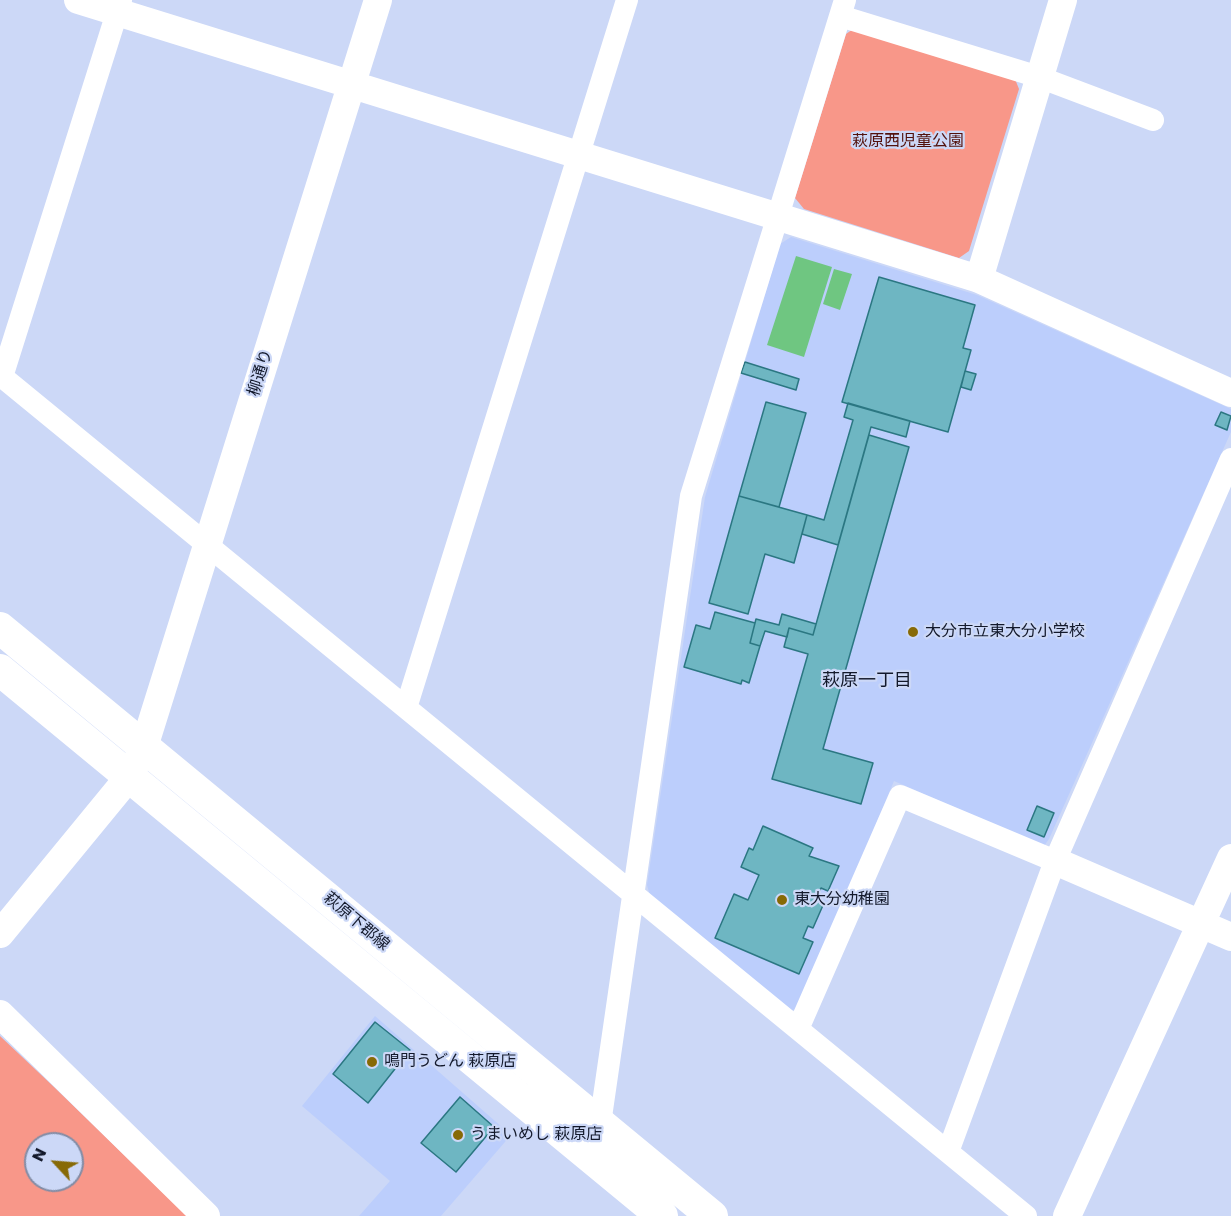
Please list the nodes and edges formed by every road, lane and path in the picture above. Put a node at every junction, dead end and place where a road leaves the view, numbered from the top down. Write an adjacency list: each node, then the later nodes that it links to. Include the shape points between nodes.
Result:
1 (78, 0): 5 (street)
2 (378, 0): 8 (street, 柳通り)
3 (627, 0): 10 (street)
4 (1063, 0): 7 (street)
5 (119, 6): 8 (street); 13 (street)
6 (843, 8): 7 (street); 11 (street)
7 (1039, 77): 9 (street); 12 (street)
8 (351, 84): 10 (street); 16 (street, 柳通り)
9 (1153, 120)
10 (579, 155): 11 (street); 19 (street)
11 (778, 217): 12 (street); 24 (street, via 691,496)
12 (979, 279): 14 (street)
13 (1, 376): 16 (street)
14 (1231, 393)
15 (1231, 459): 23 (street)
16 (207, 545): 19 (street); 20 (street, 柳通り)
17 (0, 628): 20 (main road, 萩原下郡線)
18 (0, 670): 21 (main road, 萩原下郡線)
19 (406, 708): 24 (street)
20 (144, 747): 21 (street, 柳通り); 30 (main road, 萩原下郡線)
21 (129, 777): 26 (street, 柳通り); 31 (main road, 萩原下郡線)
22 (1231, 858): 25 (street)
23 (1055, 861): 25 (street); 29 (street, via 900,796); 32 (street)
24 (635, 896): 29 (street); 30 (street)
25 (1201, 923): 27 (street); 37 (street)
26 (0, 934)
27 (1231, 937)
28 (0, 1014): 33 (street)
29 (798, 1029): 32 (street)
30 (600, 1124): 31 (street); 35 (main road, 萩原下郡線)
31 (582, 1150): 34 (main road, 萩原下郡線)
32 (948, 1152): 36 (street)
33 (206, 1216)
34 (662, 1216)
35 (712, 1216)
36 (1026, 1216)
37 (1067, 1216)

